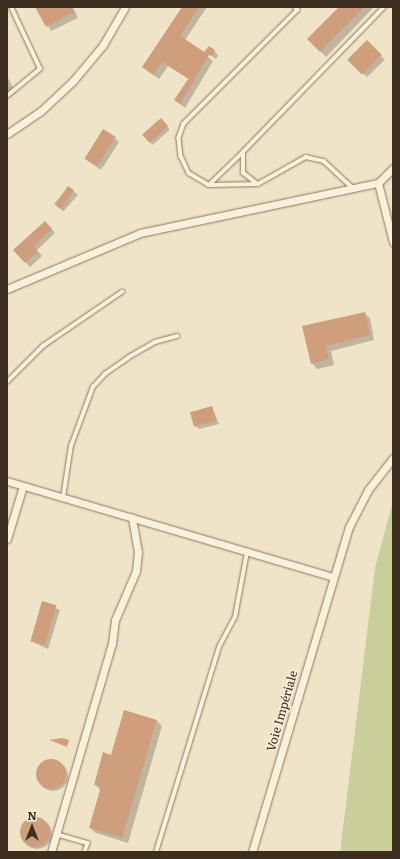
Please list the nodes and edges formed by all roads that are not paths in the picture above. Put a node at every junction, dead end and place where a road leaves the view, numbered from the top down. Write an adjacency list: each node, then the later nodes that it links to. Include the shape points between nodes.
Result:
1 (11, 7): 5 (lane, via 40,69)
2 (125, 7): 6 (street, via 103,45 73,81 41,111)
3 (295, 7): 11 (lane, via 298,10 180,130 180,152 185,166 197,180)
4 (384, 7): 7 (lane)
5 (7, 96)
6 (7, 134)
7 (243, 152): 10 (lane, via 243,173); 11 (lane)
8 (393, 168): 9 (street)
9 (378, 183): 12 (street); 13 (street)
10 (258, 184): 11 (lane); 12 (lane, via 306,157 324,161)
11 (209, 185)
12 (353, 188): 15 (street, via 140,233)
13 (391, 224): 14 (street)
14 (393, 242)
15 (7, 289)
16 (122, 292): 18 (lane, via 43,346)
17 (177, 336): 22 (lane, via 154,342 128,357 104,374 93,387 71,446)
18 (7, 382)
19 (393, 458): 26 (street, Voie Impériale, via 358,507)
20 (7, 481): 21 (street)
21 (23, 486): 22 (street); 24 (street)
22 (63, 498): 23 (street)
23 (132, 518): 25 (street); 27 (street, via 138,552 136,571 115,620 112,644)
24 (7, 538)
25 (247, 552): 26 (street); 30 (lane, via 235,617 219,647)
26 (333, 577): 31 (street, Voie Impériale)
27 (56, 834): 28 (street); 29 (lane, via 88,843)
28 (51, 852)
29 (85, 852)
30 (156, 852)
31 (252, 852)

